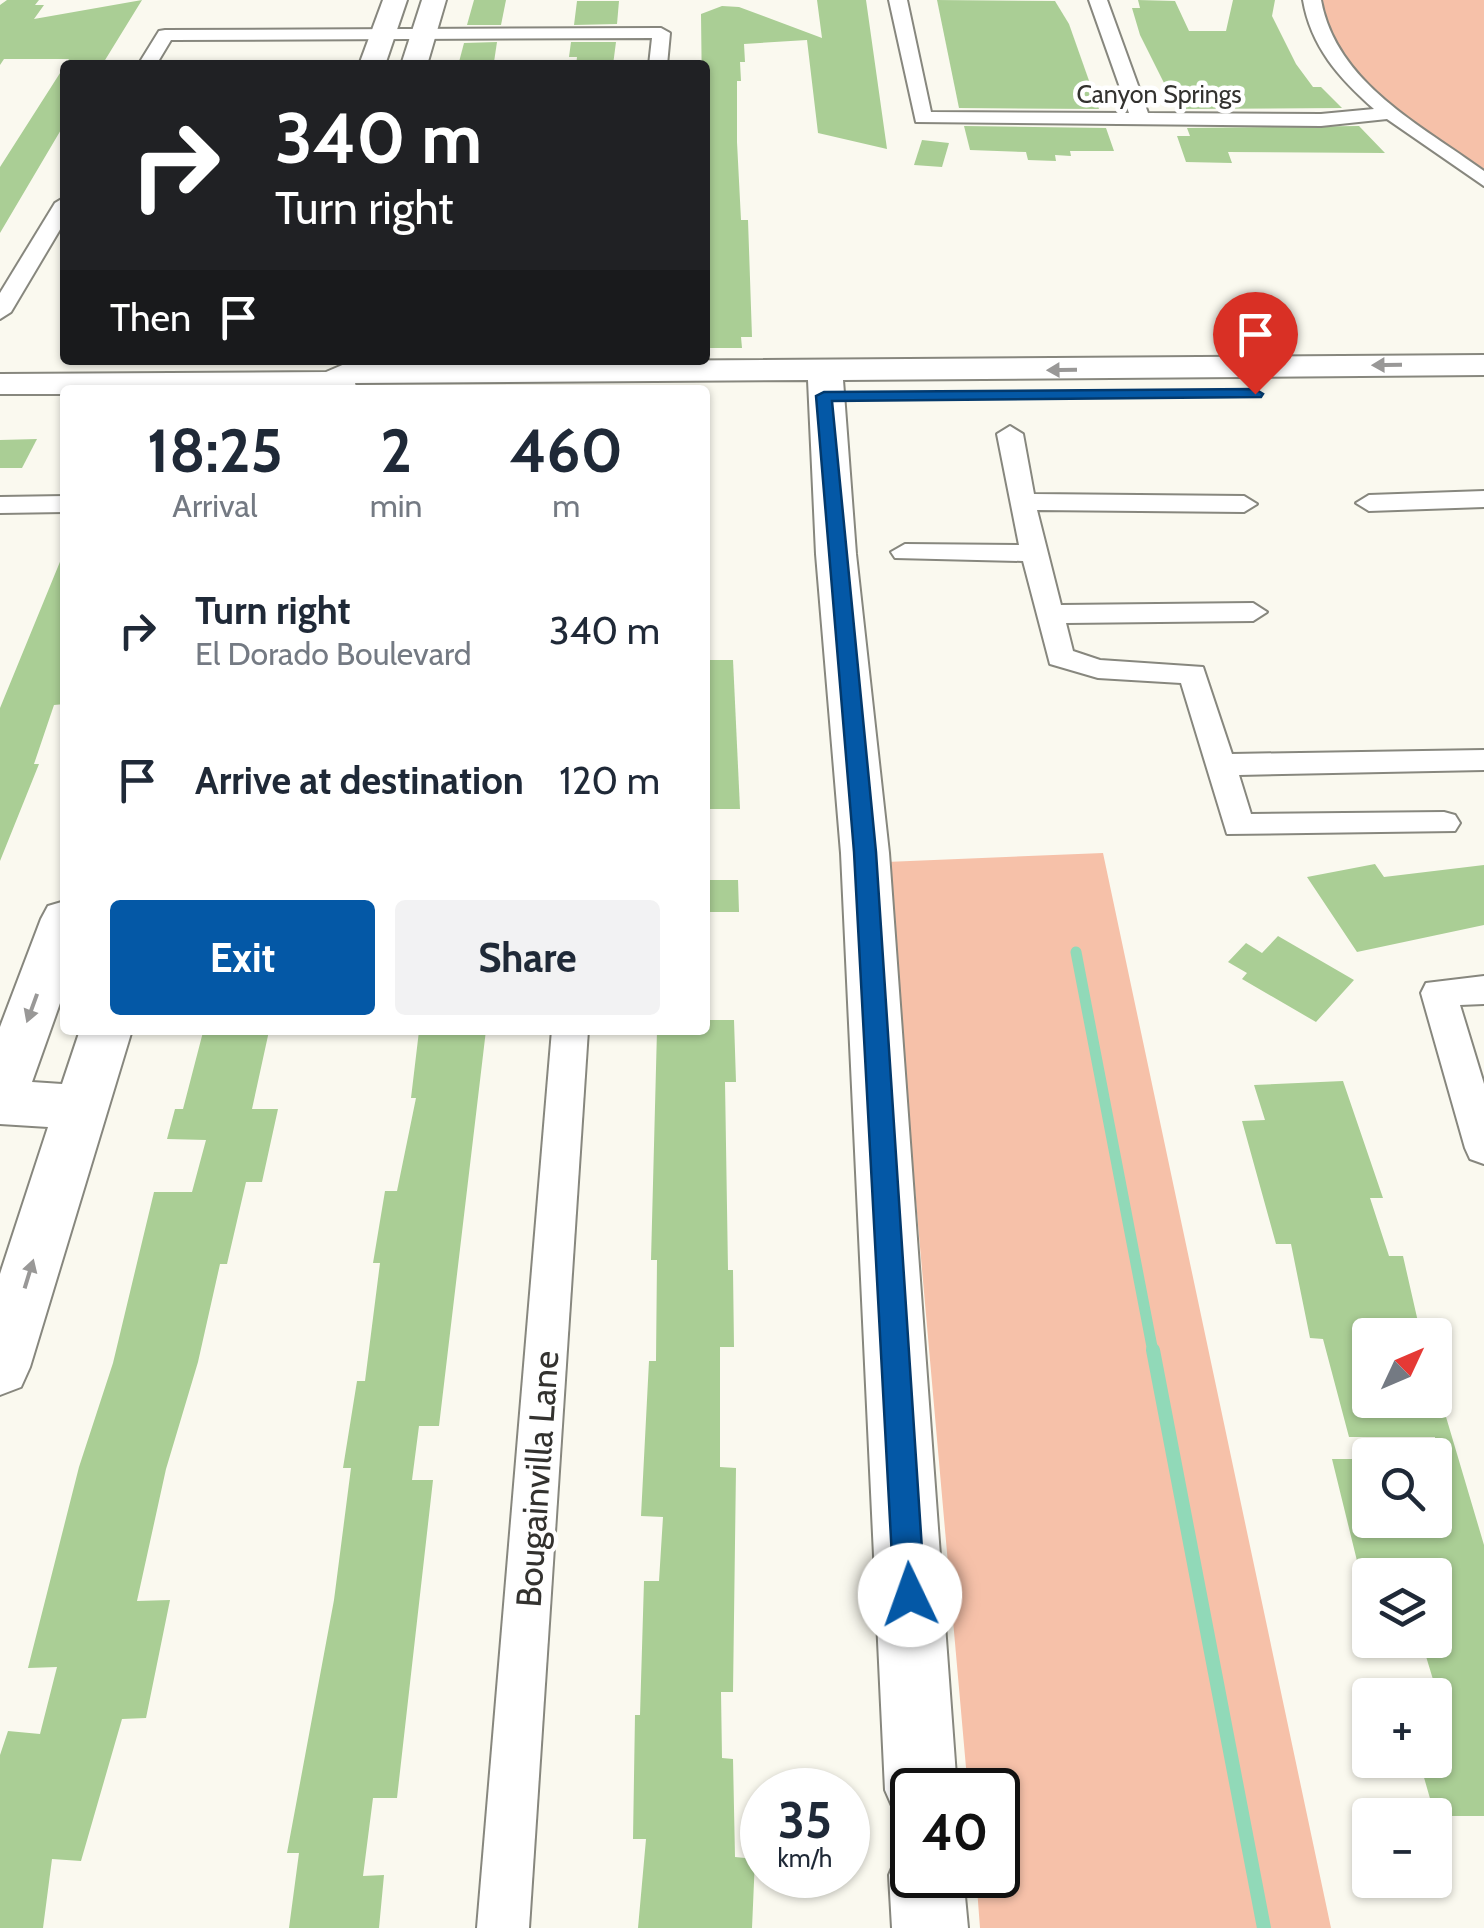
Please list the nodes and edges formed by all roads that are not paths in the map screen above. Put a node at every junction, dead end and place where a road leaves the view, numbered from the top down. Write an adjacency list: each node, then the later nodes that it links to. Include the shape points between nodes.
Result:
1 (395, 0): 6 (main road)
2 (434, 0): 7 (main road)
3 (898, 0): 13 (street, Canyon Springs, via 924,118)
4 (1098, 0): 13 (street)
5 (1312, 0): 12 (street, via 1320,36 1365,91)
6 (383, 34): 7 (street); 8 (street, via 165,34); 9 (main road)
7 (423, 34): 10 (main road); 11 (street, via 660,34)
8 (150, 60)
9 (374, 60)
10 (415, 60)
11 (658, 60)
12 (1393, 113): 13 (street, Canyon Springs, via 1322,120); 14 (street)
13 (1140, 118)
14 (1484, 180)
15 (60, 211): 16 (street)
16 (0, 312)
17 (1484, 365): 22 (main road, one-way to 22)
18 (636, 366): 20 (main road, via 348,374); 22 (main road)
19 (255, 378): 20 (main road); 21 (main road)
20 (327, 381)
21 (0, 384)
22 (824, 385): 23 (main road); 24 (main road); 47 (main road, via 865,852)
23 (710, 396)
24 (1484, 396)
25 (1010, 434): 27 (street)
26 (1484, 499): 28 (street)
27 (1022, 502): 30 (street); 33 (street)
28 (1369, 502)
29 (60, 504): 31 (street)
30 (1244, 504)
31 (0, 505)
32 (905, 552): 33 (street)
33 (1034, 552): 35 (street)
34 (1253, 612): 35 (street)
35 (1049, 614): 37 (street, via 1060,657 1098,669 1193,674)
36 (1484, 760): 37 (street)
37 (1220, 765): 38 (street, via 1238,826)
38 (1444, 823)
39 (60, 933): 43 (main road, one-way to 43)
40 (1484, 990): 45 (street, via 1439,993)
41 (104, 1035): 44 (main road)
42 (570, 1035): 49 (street, Bougainvilla Lane)
43 (0, 1100): 44 (main road)
44 (82, 1107): 46 (main road, one-way to 44)
45 (1484, 1148)
46 (0, 1367)
47 (921, 1768)
48 (928, 1898): 50 (main road)
49 (503, 1928)
50 (930, 1928)

